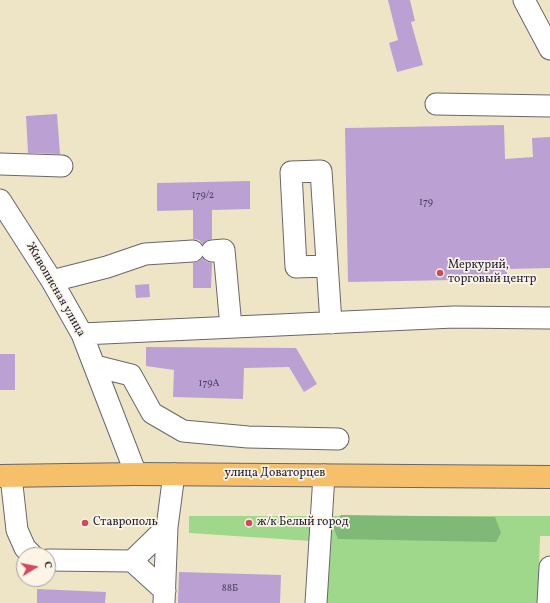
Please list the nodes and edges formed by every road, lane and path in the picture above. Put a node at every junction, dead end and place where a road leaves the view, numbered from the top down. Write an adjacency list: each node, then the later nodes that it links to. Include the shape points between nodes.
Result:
1 (524, 0): 2 (street)
2 (550, 49)
3 (436, 104): 4 (street)
4 (550, 106)
5 (0, 164): 6 (street)
6 (62, 166)
7 (0, 200): 9 (street, Живописная улица)
8 (326, 266): 11 (street)
9 (52, 281): 12 (street, via 145,254 224,250); 13 (street, Живописная улица)
10 (550, 318): 11 (street, via 454,317)
11 (331, 323): 12 (street)
12 (231, 327): 13 (street)
13 (82, 334): 14 (street, Живописная улица)
14 (95, 366): 15 (street, via 131,375 152,413 183,431 248,437); 16 (street, Живописная улица)
15 (338, 439)
16 (136, 474): 17 (main road, улица Доваторцев); 19 (main road, улица Доваторцев)
17 (174, 474): 18 (main road, улица Доваторцев); 21 (street)
18 (324, 475): 20 (main road, улица Доваторцев); 28 (street)
19 (5, 476): 22 (street, via 17,530)
20 (550, 477)
21 (167, 527): 24 (street); 26 (street)
22 (25, 547)
23 (56, 560): 24 (street)
24 (132, 561): 26 (street)
25 (550, 567): 27 (street)
26 (164, 597)
27 (549, 601)
28 (316, 603)

